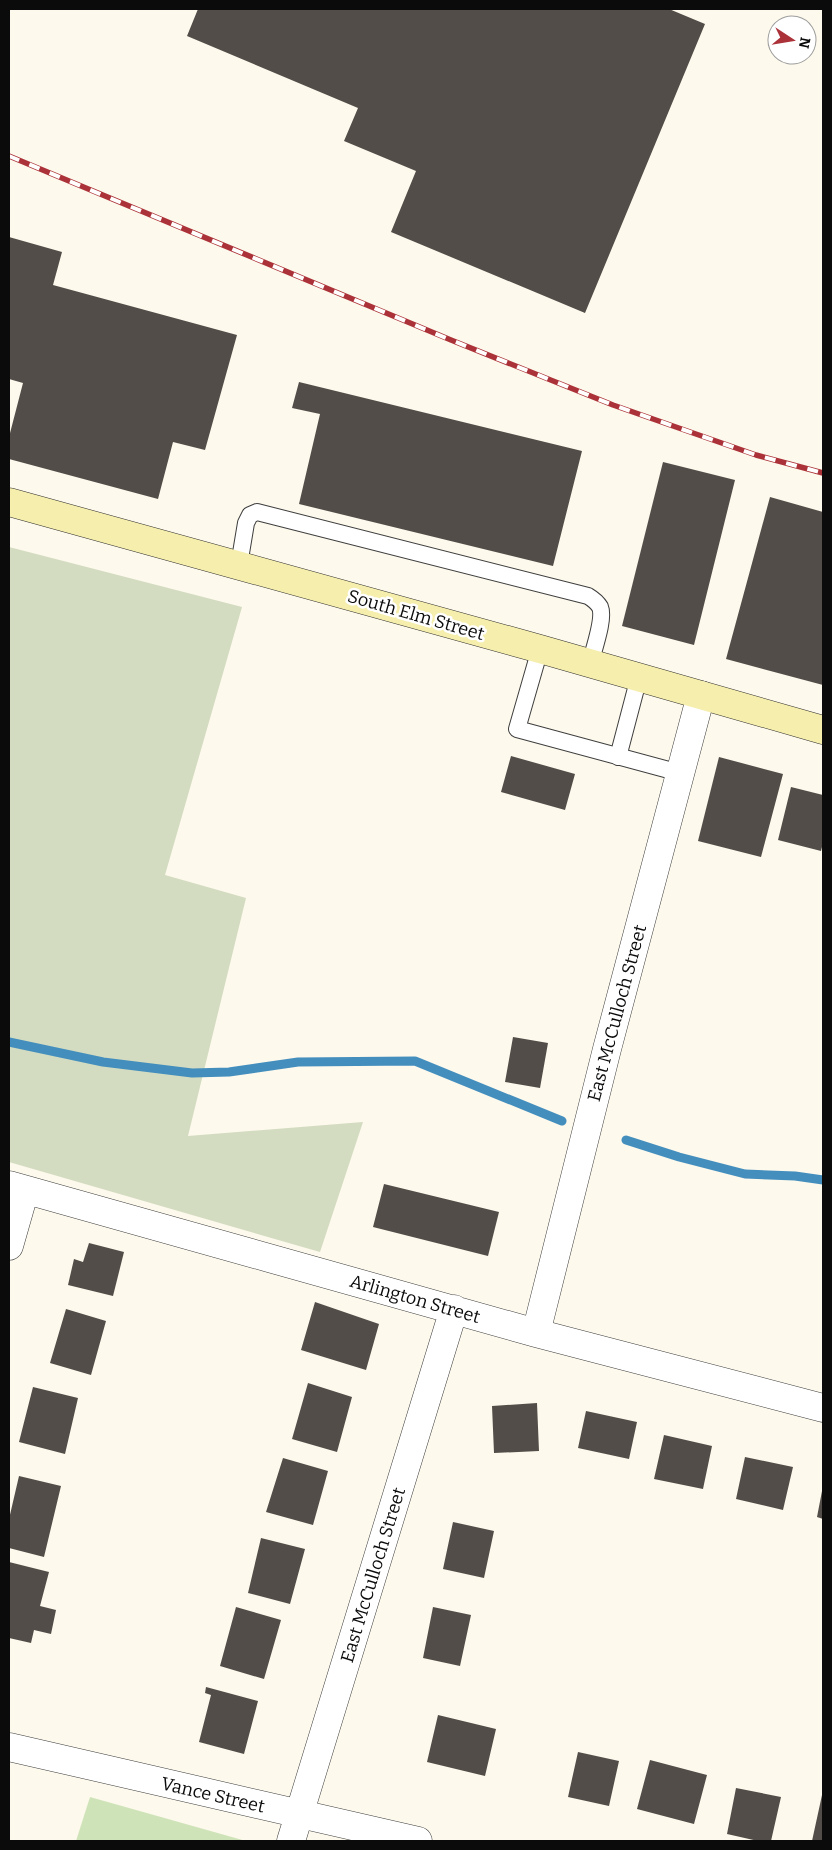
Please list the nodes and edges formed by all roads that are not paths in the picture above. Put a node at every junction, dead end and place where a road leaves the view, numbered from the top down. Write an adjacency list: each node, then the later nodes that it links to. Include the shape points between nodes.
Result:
1 (9, 502): 2 (street, South Elm Street)
2 (239, 566): 3 (street, South Elm Street); 4 (lane, via 246,523 256,512 588,596 601,610)
3 (540, 649): 4 (street, South Elm Street); 8 (lane, via 516,729)
4 (590, 664): 5 (street, South Elm Street)
5 (639, 677): 6 (street, South Elm Street); 8 (lane)
6 (701, 695): 7 (street, South Elm Street); 9 (street, East McCulloch Street)
7 (823, 730)
8 (618, 757): 9 (lane)
9 (680, 773): 13 (street, East McCulloch Street)
10 (17, 1188): 11 (street); 12 (street, Arlington Street)
11 (9, 1246)
12 (454, 1309): 13 (street, Arlington Street); 16 (street, East McCulloch Street)
13 (536, 1333): 14 (street, Arlington Street)
14 (823, 1408)
15 (9, 1747): 16 (street, Vance Street)
16 (299, 1815): 17 (street, East McCulloch Street); 18 (street, Vance Street)
17 (290, 1841)
18 (418, 1841)

